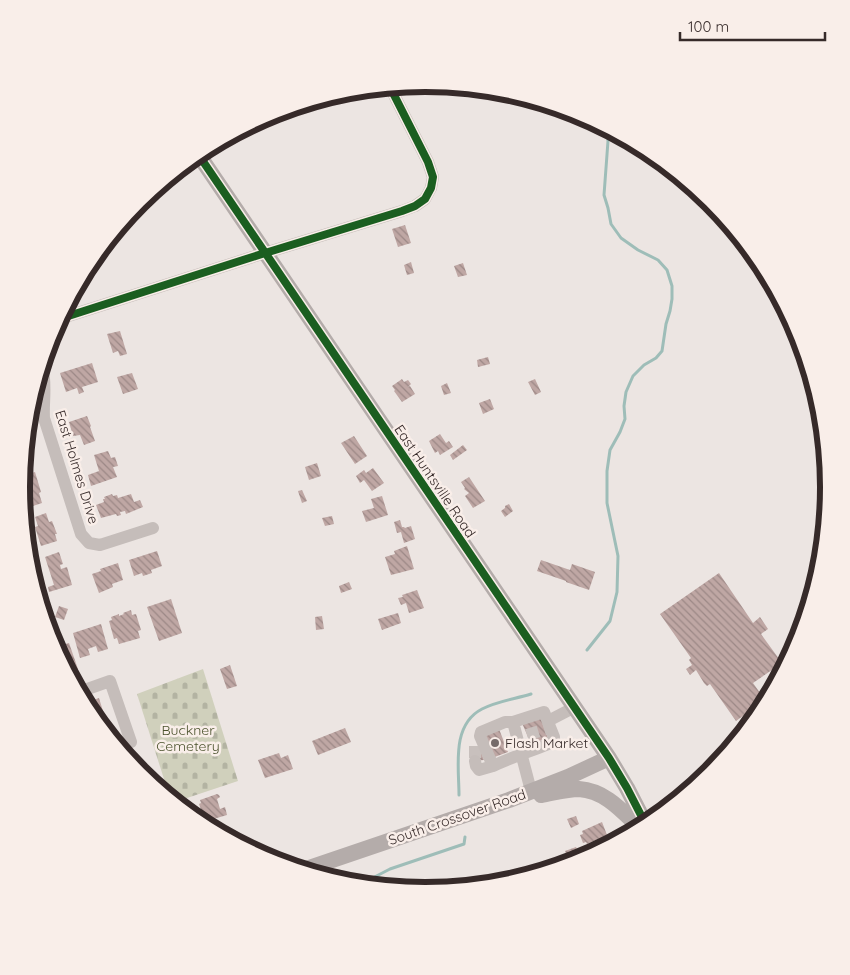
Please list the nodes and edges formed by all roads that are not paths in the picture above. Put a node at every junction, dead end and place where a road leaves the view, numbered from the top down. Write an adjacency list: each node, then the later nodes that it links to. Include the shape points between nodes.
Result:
1 (393, 94): 3 (street, via 433,177 425,200 402,211)
2 (203, 161): 3 (main road, East Huntsville Road)
3 (264, 253): 4 (street); 8 (main road, East Huntsville Road)
4 (70, 316)
5 (45, 380): 6 (street, East Holmes Drive, via 44,418 81,534 89,543 100,545)
6 (154, 528)
7 (86, 690): 11 (street, via 110,681)
8 (575, 707): 10 (street); 13 (main road, East Huntsville Road)
9 (513, 722): 10 (street, via 544,712); 12 (street, via 522,737); 15 (street, via 481,732 477,741)
10 (548, 726): 12 (street, via 554,737 551,743)
11 (131, 742)
12 (522, 755): 15 (street); 16 (street)
13 (609, 758): 16 (main road, South Crossover Road); 18 (main road, East Huntsville Road)
14 (475, 761): 15 (street, via 479,770)
15 (493, 766)
16 (531, 791): 17 (main road, South Crossover Road)
17 (509, 800): 19 (main road, via 578,789 591,791 604,796); 20 (main road, South Crossover Road)
18 (642, 817)
19 (634, 822)
20 (314, 866)

